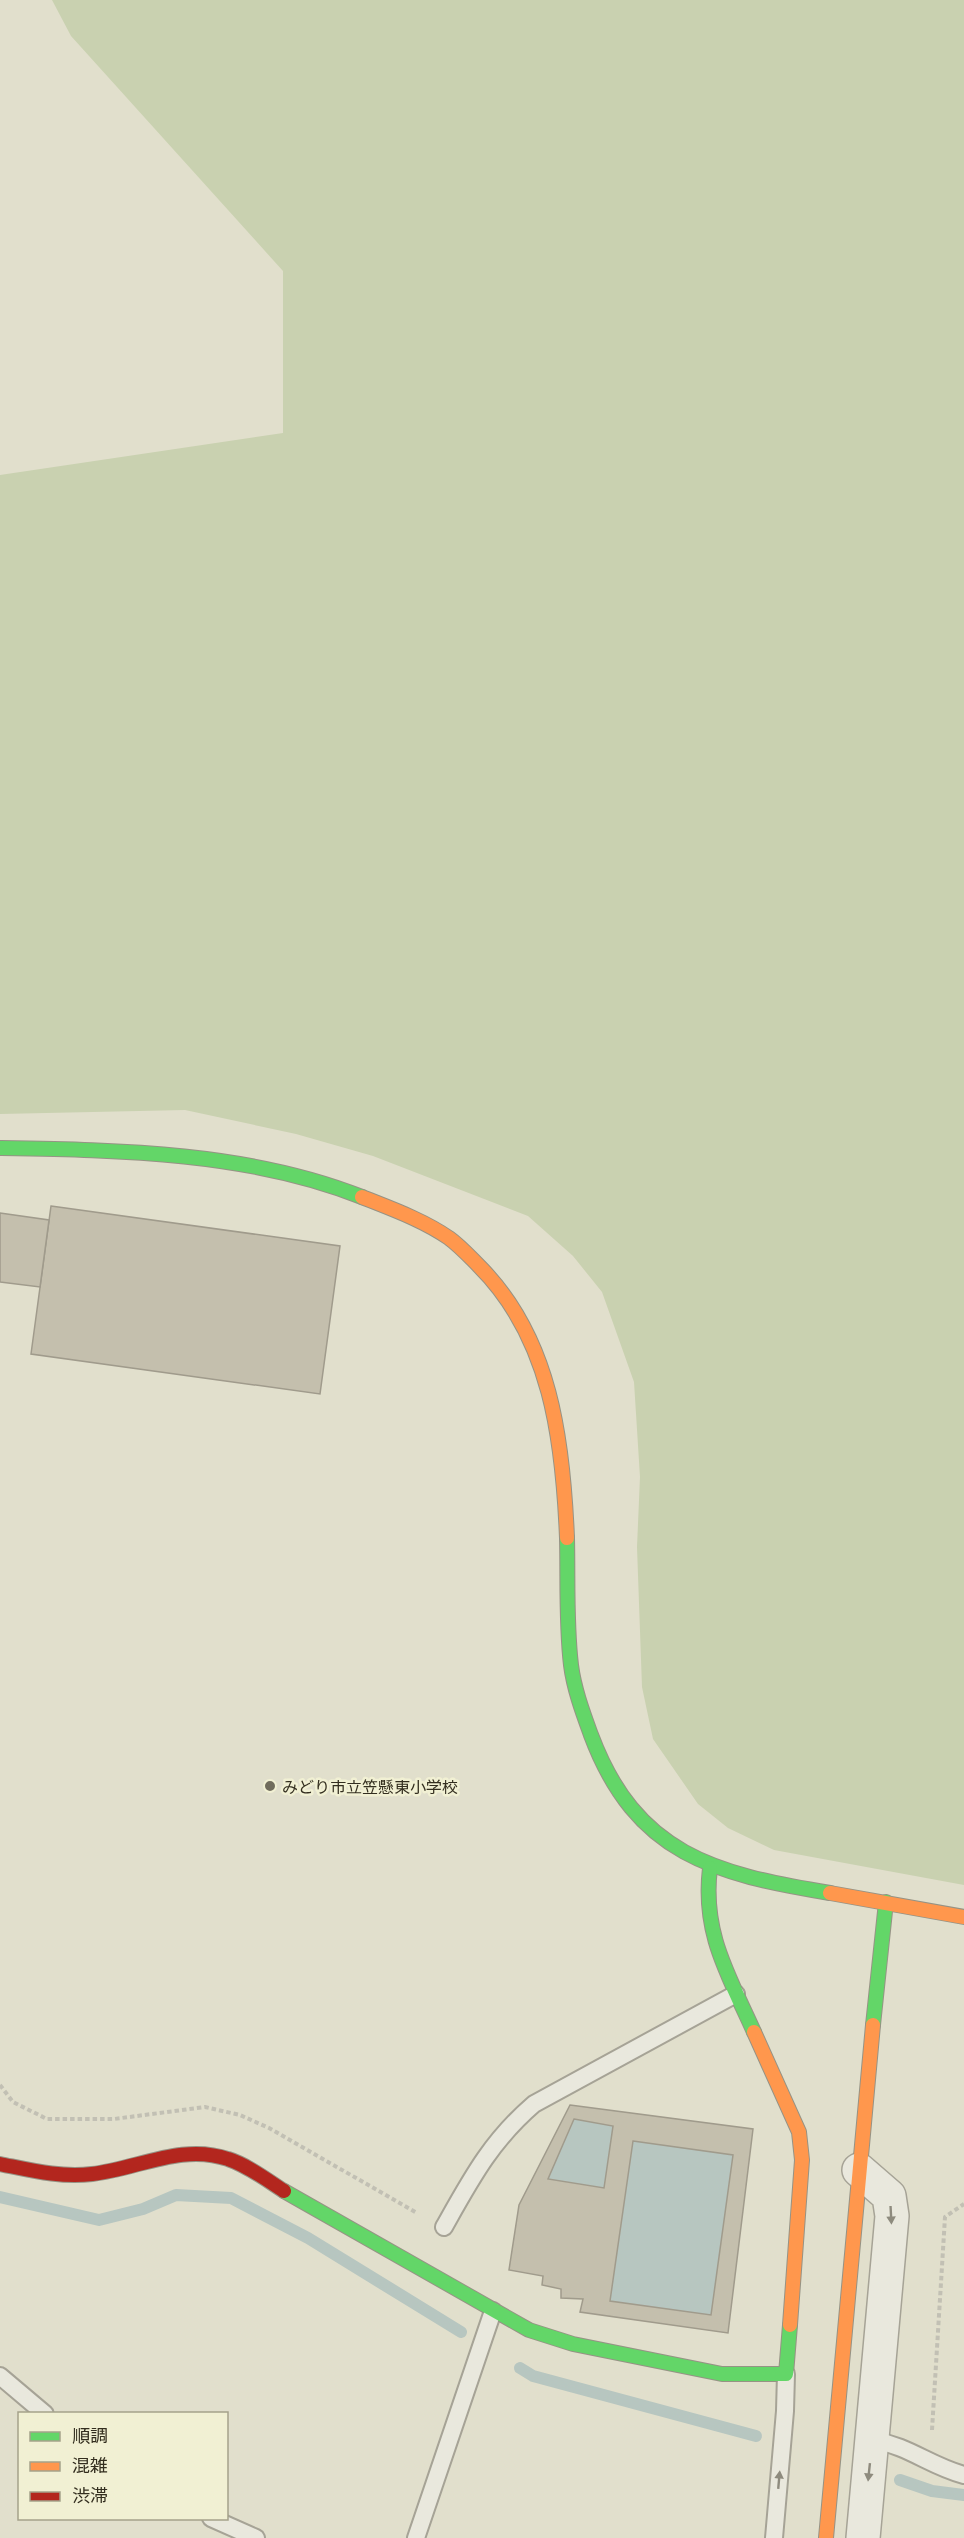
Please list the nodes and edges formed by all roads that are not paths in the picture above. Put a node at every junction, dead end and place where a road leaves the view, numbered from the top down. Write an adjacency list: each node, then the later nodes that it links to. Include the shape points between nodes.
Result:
1 (0, 1148): 2 (street, via 106,1150 214,1162 354,1191 454,1242 500,1287 543,1371 555,1424 565,1503 572,1671 595,1752 613,1785 639,1818 670,1844)
2 (710, 1868): 3 (street, via 750,1879); 5 (street, via 706,1894 709,1922)
3 (886, 1902): 4 (street); 7 (street)
4 (964, 1917)
5 (736, 1994): 8 (lane, via 534,2104 507,2128 481,2163); 10 (street, via 799,2132 802,2160)
6 (0, 2164): 9 (street, via 57,2175 93,2174 207,2152 229,2159)
7 (859, 2170): 13 (street, one-way to 13, via 889,2196 892,2216); 19 (street)
8 (444, 2227)
9 (494, 2310): 10 (street, via 529,2330 573,2344 722,2374); 17 (lane)
10 (786, 2374): 18 (lane, one-way to 10)
11 (0, 2376): 12 (lane)
12 (43, 2412)
13 (873, 2440): 14 (lane, via 895,2443 946,2471); 20 (street, one-way to 20)
14 (964, 2475)
15 (216, 2520): 16 (lane)
16 (256, 2538)
17 (416, 2538)
18 (774, 2538)
19 (826, 2538)
20 (863, 2538)

